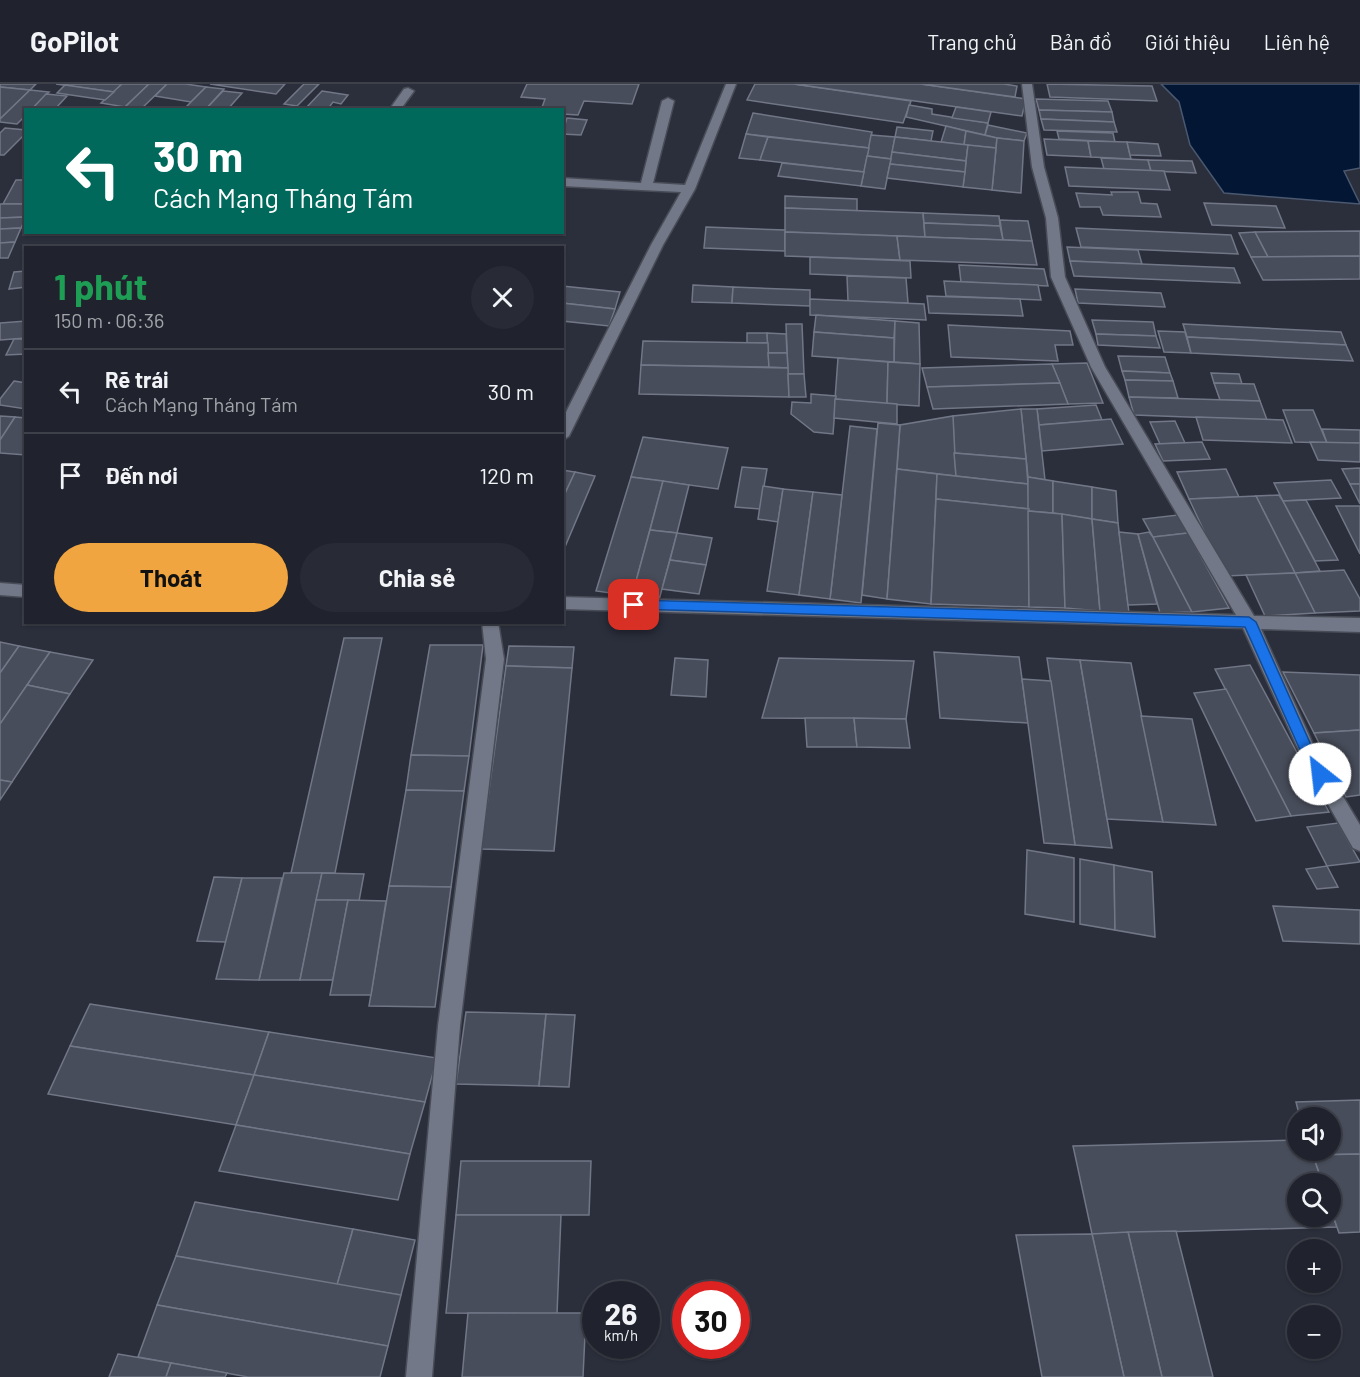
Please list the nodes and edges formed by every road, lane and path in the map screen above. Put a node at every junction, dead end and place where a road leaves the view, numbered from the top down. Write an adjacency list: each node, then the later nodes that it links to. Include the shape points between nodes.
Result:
1 (731, 84): 8 (street)
2 (1027, 84): 13 (street, via 1038,167 1052,218 1058,277 1098,367)
3 (408, 91): 5 (street)
4 (668, 101): 7 (street)
5 (395, 108)
6 (564, 182): 7 (street)
7 (646, 186): 8 (street)
8 (689, 189): 9 (street)
9 (564, 432)
10 (0, 589): 11 (street)
11 (24, 591)
12 (564, 603): 13 (street)
13 (1249, 622): 15 (street); 16 (street, via 1310,757)
14 (490, 624): 17 (street, via 495,659 449,1026)
15 (1360, 626)
16 (1360, 842)
17 (418, 1377)

